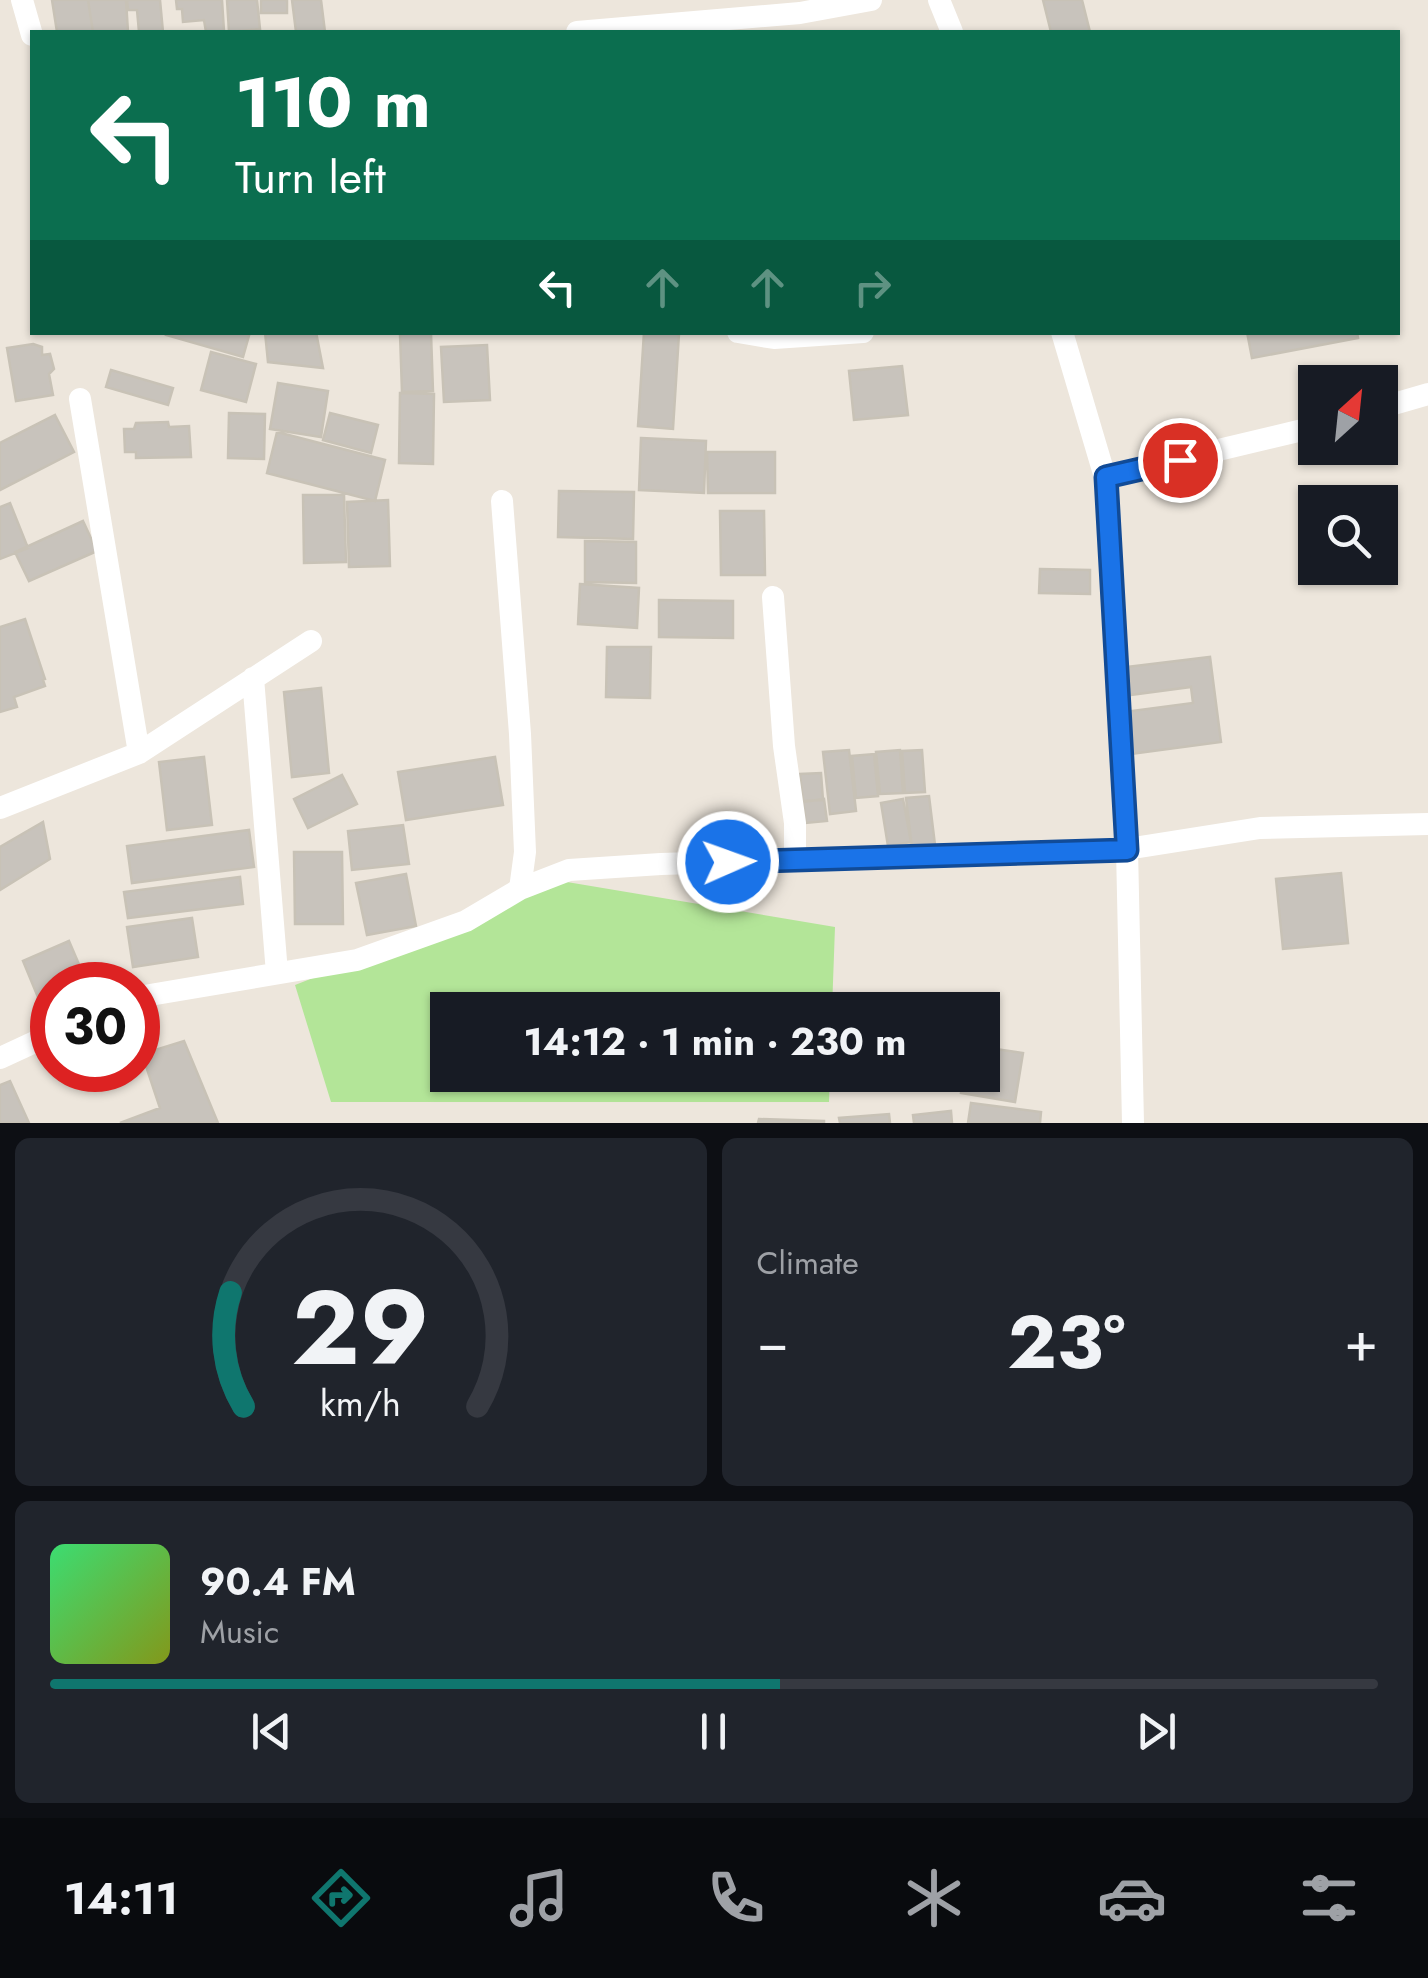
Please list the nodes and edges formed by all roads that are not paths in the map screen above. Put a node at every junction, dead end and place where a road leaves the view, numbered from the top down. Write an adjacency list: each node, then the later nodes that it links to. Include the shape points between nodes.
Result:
1 (22, 0): 4 (street)
2 (871, 0): 5 (street, via 800,13)
3 (940, 0): 6 (street)
4 (31, 30)
5 (600, 30)
6 (951, 30)
7 (756, 335): 8 (street)
8 (818, 335)
9 (1063, 335): 14 (street)
10 (1428, 394): 12 (street)
11 (80, 400): 19 (street)
12 (1398, 403)
13 (1298, 431): 14 (street)
14 (1106, 477): 22 (street)
15 (502, 501): 24 (street, via 521,754)
16 (773, 598): 23 (street)
17 (312, 641): 18 (street)
18 (253, 678): 19 (street); 25 (street)
19 (139, 752): 20 (street)
20 (0, 808)
21 (1428, 824): 22 (street, via 1260,828)
22 (1127, 850): 23 (street); 29 (street)
23 (796, 860): 24 (street, via 569,870)
24 (520, 889): 25 (street, via 466,921 357,960)
25 (277, 973): 26 (street)
26 (160, 993)
27 (30, 1044): 28 (street)
28 (0, 1058)
29 (1133, 1123)

